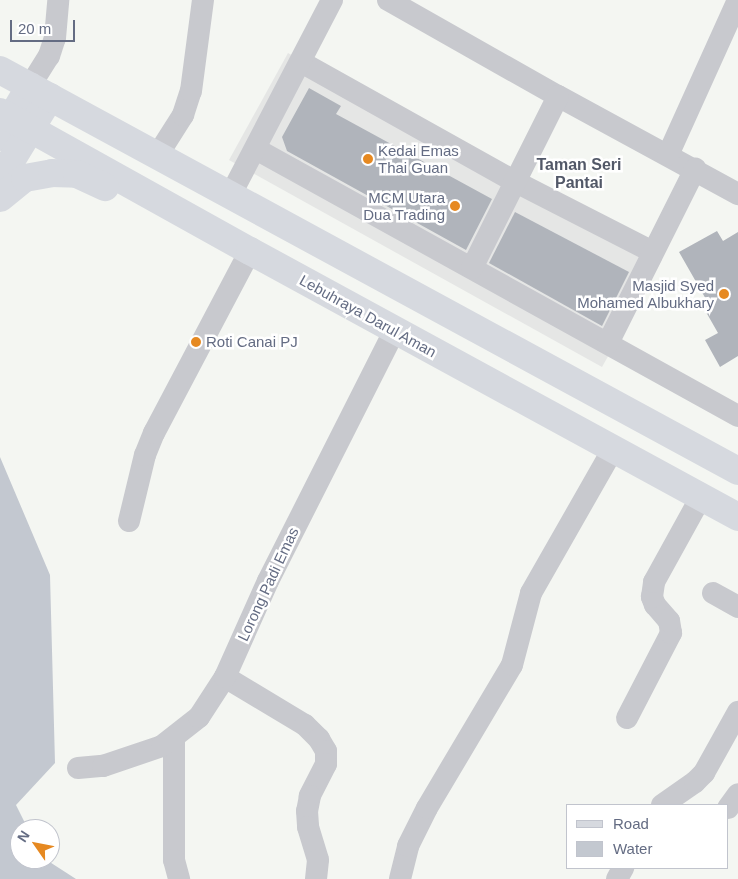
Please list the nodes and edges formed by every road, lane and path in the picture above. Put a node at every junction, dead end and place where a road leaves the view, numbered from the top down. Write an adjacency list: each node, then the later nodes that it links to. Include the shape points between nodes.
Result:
1 (58, 0): 8 (street, via 55,38)
2 (202, 0): 13 (street, via 191,91 183,115)
3 (332, 0): 6 (street)
4 (738, 0): 12 (street)
5 (402, 3): 9 (street)
6 (301, 62): 11 (street); 16 (street)
7 (0, 70): 8 (main road)
8 (40, 91): 10 (main road); 13 (main road)
9 (558, 96): 12 (street); 16 (street)
10 (10, 124): 15 (main road); 20 (main road, Lebuhraya Darul Aman)
11 (256, 149): 18 (street); 23 (street)
12 (668, 155): 14 (street)
13 (157, 156): 18 (main road)
14 (694, 169): 17 (street); 22 (street)
15 (0, 179)
16 (514, 181): 22 (street); 23 (street)
17 (738, 194)
18 (230, 196): 28 (main road)
19 (0, 198): 20 (main road, via 25,178 52,173 77,174 128,196)
20 (164, 204): 21 (main road, Lebuhraya Darul Aman)
21 (250, 251): 24 (main road, Lebuhraya Darul Aman); 31 (street, via 154,433 145,455)
22 (653, 252): 25 (street)
23 (472, 268): 25 (street)
24 (395, 330): 27 (main road, Lebuhraya Darul Aman); 34 (street, Lorong Padi Emas, via 268,581)
25 (608, 344): 26 (street)
26 (738, 416)
27 (613, 449): 29 (main road, Lebuhraya Darul Aman); 42 (street, via 531,593 512,665 426,808 408,846)
28 (738, 472)
29 (702, 497): 30 (main road, Lebuhraya Darul Aman); 36 (street, via 654,582 652,597 669,621 671,633)
30 (738, 517)
31 (129, 521)
32 (713, 593): 33 (street)
33 (738, 607)
34 (225, 677): 37 (street, Lorong Padi Emas, via 199,717); 41 (street, via 305,725 326,751 326,764 310,796 307,811 308,827 318,860)
35 (738, 712): 39 (street, via 704,773)
36 (627, 718)
37 (174, 738): 38 (street, Lorong Padi Emas, via 162,746 103,766); 40 (street, via 174,860)
38 (78, 768)
39 (663, 804)
40 (179, 879)
41 (316, 879)
42 (400, 879)

